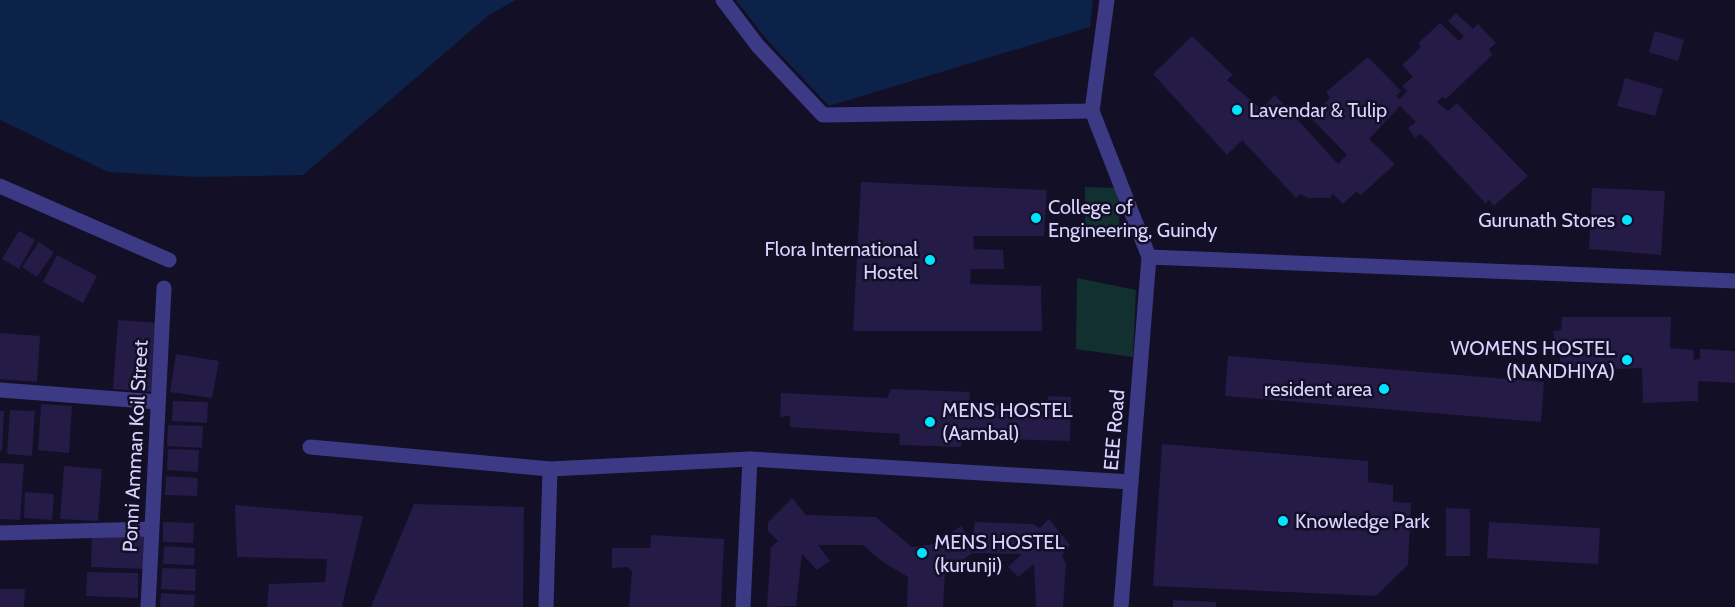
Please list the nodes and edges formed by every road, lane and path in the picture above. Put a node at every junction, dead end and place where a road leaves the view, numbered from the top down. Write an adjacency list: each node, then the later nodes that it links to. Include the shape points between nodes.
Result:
1 (723, 0): 3 (street, via 758,46 823,115)
2 (1107, 0): 3 (street)
3 (1092, 111): 5 (street)
4 (0, 186): 6 (street)
5 (1149, 257): 7 (street); 14 (street, EEE Road)
6 (169, 260)
7 (1735, 281)
8 (164, 288): 10 (street, Ponni Amman Koil Street)
9 (0, 390): 10 (street)
10 (158, 402): 15 (street, Ponni Amman Koil Street)
11 (310, 447): 13 (street)
12 (750, 459): 13 (street); 14 (street); 19 (street)
13 (550, 469): 18 (street)
14 (1131, 482): 20 (street, EEE Road)
15 (151, 529): 16 (street); 17 (street, Ponni Amman Koil Street)
16 (0, 533)
17 (148, 607)
18 (546, 607)
19 (743, 607)
20 (1121, 607)

